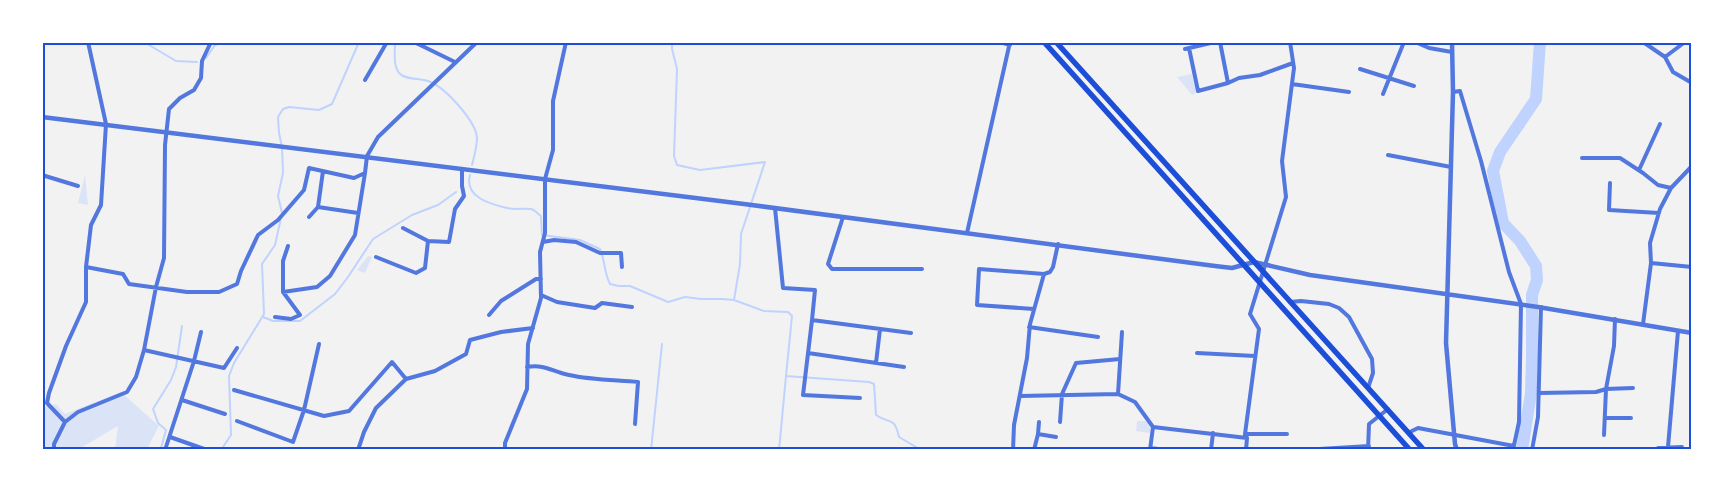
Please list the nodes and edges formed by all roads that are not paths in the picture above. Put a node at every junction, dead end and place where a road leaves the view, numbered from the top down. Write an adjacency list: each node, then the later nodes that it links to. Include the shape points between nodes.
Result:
1 (88, 42): 36 (street)
2 (211, 42): 38 (street, via 202,61 201,78 194,90 169,109)
3 (387, 42): 27 (street)
4 (414, 42): 23 (street)
5 (477, 42): 23 (street)
6 (566, 42): 49 (street, via 553,101 553,150)
7 (1000, 42): 19 (street)
8 (1044, 42): 68 (main road)
9 (1056, 42): 66 (main road)
10 (1214, 42): 28 (street, via 1187,48 1198,91)
11 (1220, 42): 28 (street)
12 (1290, 42): 20 (street)
13 (1296, 42): 20 (street)
14 (1404, 42): 26 (street)
15 (1415, 42): 21 (street)
16 (1452, 42): 21 (street)
17 (1643, 42): 22 (street)
18 (1685, 42): 22 (street)
19 (1010, 44): 60 (street)
20 (1292, 48): 24 (street)
21 (1452, 52): 33 (street)
22 (1665, 57): 29 (street, via 1673,72)
23 (455, 62): 40 (street, via 378,137)
24 (1293, 63): 28 (street); 30 (street)
25 (1360, 69): 26 (street)
26 (1390, 79): 31 (street); 34 (street)
27 (365, 80)
28 (1228, 82)
29 (1692, 83)
30 (1292, 84): 32 (street); 70 (street, via 1282,161 1286,197)
31 (1414, 86)
32 (1349, 92)
33 (1453, 92): 43 (street); 83 (street, via 1460,91 1509,272)
34 (1383, 94)
35 (42, 117): 36 (street)
36 (106, 124): 38 (street); 71 (street, via 101,205 91,225)
37 (1660, 124): 45 (street)
38 (168, 132): 40 (street); 78 (street, via 164,258)
39 (1388, 155): 43 (street)
40 (367, 156): 44 (street); 47 (street)
41 (1582, 158): 45 (street, via 1620,158)
42 (1692, 166): 52 (street)
43 (1451, 167): 80 (street)
44 (462, 169): 49 (street); 62 (street, via 464,196 455,209 449,242)
45 (1639, 170): 52 (street, via 1658,184)
46 (323, 171): 47 (street, via 354,178); 53 (street); 78 (street, via 309,168 304,190 278,220 258,235 237,284 219,292 187,292)
47 (365, 173): 55 (street)
48 (42, 175): 51 (street)
49 (545, 179): 54 (street); 61 (street)
50 (1610, 184): 56 (street, via 1609,210)
51 (78, 186)
52 (1671, 188): 56 (street)
53 (318, 207): 55 (street); 57 (street)
54 (774, 208): 58 (street); 89 (street, via 783,288 816,290)
55 (358, 213): 79 (street, via 355,235 330,276 316,287)
56 (1659, 213): 67 (street, via 1650,243)
57 (309, 217)
58 (842, 217): 60 (street); 73 (street, via 828,264 832,268)
59 (403, 228): 62 (street)
60 (967, 233): 63 (street)
61 (544, 238): 69 (street, via 576,242 600,253 621,253); 76 (street, via 540,252)
62 (428, 241): 65 (street, via 425,268 416,273)
63 (1058, 244): 68 (street, via 1232,268); 75 (street, via 1053,267)
64 (288, 246): 79 (street, via 282,261)
65 (376, 257)
66 (1254, 262): 68 (street); 70 (street); 74 (main road)
67 (1651, 263): 72 (street); 91 (street)
68 (1244, 264): 77 (main road)
69 (622, 266)
70 (1266, 266): 74 (street); 80 (street)
71 (86, 267): 78 (street, via 123,274 129,284); 123 (street, via 86,302 66,346)
72 (1692, 267)
73 (922, 270)
74 (1264, 272): 77 (street); 82 (main road)
75 (1044, 274): 86 (street); 86 (street, via 979,269 977,305)
76 (541, 279): 81 (street); 87 (street, via 501,301)
77 (1260, 283): 106 (street, via 1250,314 1259,329); 128 (main road)
78 (156, 287): 103 (street)
79 (283, 292): 88 (street, via 300,315)
80 (1447, 294): 83 (street); 141 (street, via 1446,343)
81 (541, 295): 84 (street, via 557,302 595,308 602,303); 93 (street)
82 (1290, 302): 113 (main road); 113 (street, via 1329,304 1349,317 1372,359)
83 (1523, 305): 85 (street); 151 (street, via 1519,422)
84 (632, 307)
85 (1540, 307): 90 (street); 117 (street)
86 (1034, 309): 92 (street)
87 (489, 315)
88 (275, 317)
89 (812, 320): 94 (street); 104 (street)
90 (1615, 320): 91 (street); 115 (street)
91 (1644, 324): 95 (street)
92 (1029, 327): 100 (street); 120 (street, via 1028,358)
93 (533, 328): 110 (street, via 528,344); 112 (street, via 470,340 466,354 435,371)
94 (880, 329): 98 (street); 109 (street)
95 (1678, 331): 99 (street); 148 (street)
96 (201, 332): 108 (street)
97 (1122, 332): 107 (street)
98 (911, 333)
99 (1692, 333)
100 (1098, 337)
101 (319, 344): 126 (street)
102 (238, 348): 108 (street, via 224,368)
103 (144, 350): 108 (street); 132 (street, via 136,377 127,392 78,412)
104 (808, 353): 109 (street); 121 (street, via 803,395)
105 (1197, 353): 106 (street)
106 (1255, 356): 143 (street)
107 (1120, 359): 118 (street, via 1076,363); 119 (street)
108 (194, 361): 122 (street)
109 (876, 363): 111 (street)
110 (528, 367): 135 (street, via 551,368 568,375 638,382); 158 (street, via 527,389)
111 (904, 367)
112 (406, 379): 126 (street, via 392,362 349,411 324,416); 157 (street, via 376,408)
113 (1368, 388): 125 (main road)
114 (1633, 388): 115 (street)
115 (1606, 389): 117 (street); 129 (street)
116 (234, 390): 126 (street)
117 (1539, 393): 168 (street)
118 (1062, 394): 119 (street); 120 (street); 134 (street)
119 (1118, 394): 136 (street, via 1134,402)
120 (1020, 396): 159 (street)
121 (860, 398)
122 (182, 400): 127 (street); 144 (street)
123 (47, 403): 124 (street); 132 (street)
124 (42, 405)
125 (1388, 408): 128 (street); 137 (main road)
126 (304, 410): 131 (street, via 293,442)
127 (225, 414)
128 (1380, 416): 150 (street, via 1369,424); 165 (main road)
129 (1605, 418): 130 (street); 142 (street)
130 (1631, 418)
131 (237, 421)
132 (65, 422): 154 (street)
133 (1039, 422): 139 (street)
134 (1060, 422)
135 (635, 424)
136 (1153, 427): 138 (street); 153 (street)
137 (1410, 432): 141 (street, via 1418,428); 166 (main road)
138 (1213, 433): 143 (street); 162 (street)
139 (1038, 434): 145 (street); 160 (street)
140 (1287, 434): 143 (street)
141 (1454, 434): 151 (street); 167 (street)
142 (1604, 435)
143 (1246, 436): 163 (street)
144 (170, 437): 146 (street); 147 (street)
145 (1056, 437)
146 (188, 443): 155 (street); 156 (street)
147 (166, 447)
148 (1668, 447): 149 (street); 152 (street)
149 (1682, 447)
150 (1369, 448): 164 (street)
151 (1514, 448)
152 (1658, 448)
153 (1150, 449): 161 (street)
154 (54, 450)
155 (186, 450)
156 (207, 450)
157 (358, 450)
158 (505, 450)
159 (1013, 450)
160 (1034, 450)
161 (1166, 450)
162 (1211, 450)
163 (1246, 450)
164 (1303, 450)
165 (1410, 450)
166 (1424, 450)
167 (1457, 450)
168 (1532, 450)

